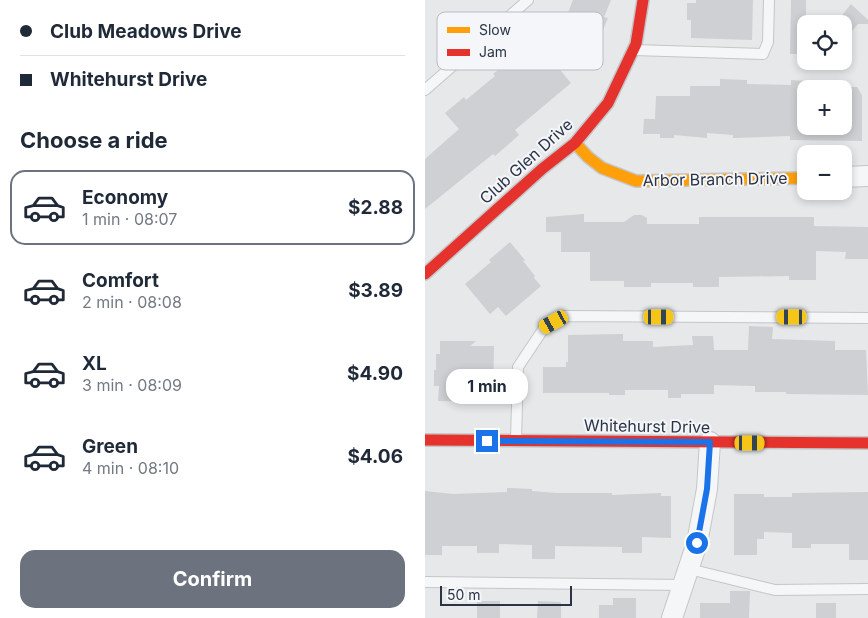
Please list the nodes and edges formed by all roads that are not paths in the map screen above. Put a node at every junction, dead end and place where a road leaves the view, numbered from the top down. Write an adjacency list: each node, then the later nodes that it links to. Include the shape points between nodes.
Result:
1 (528, 0): 4 (lane)
2 (643, 0): 5 (street, Club Glen Drive)
3 (769, 0): 5 (lane, via 768,42 763,54)
4 (514, 12)
5 (634, 50): 8 (street, Club Glen Drive, via 608,103)
6 (448, 70): 7 (lane)
7 (425, 90)
8 (575, 143): 11 (street, Arbor Branch Drive, via 602,168 636,181); 12 (street, Club Glen Drive)
9 (868, 176): 10 (street)
10 (852, 177)
11 (797, 178)
12 (425, 274)
13 (868, 318): 15 (lane, via 565,316 544,328 518,367)
14 (425, 440): 15 (street, Whitehurst Drive)
15 (516, 441): 16 (street, Whitehurst Drive)
16 (710, 442): 17 (street, Whitehurst Drive); 18 (street, via 707,489 697,543)
17 (868, 444)
18 (686, 577): 19 (lane); 20 (lane, via 775,590); 21 (street)
19 (425, 582)
20 (868, 589)
21 (672, 618)

